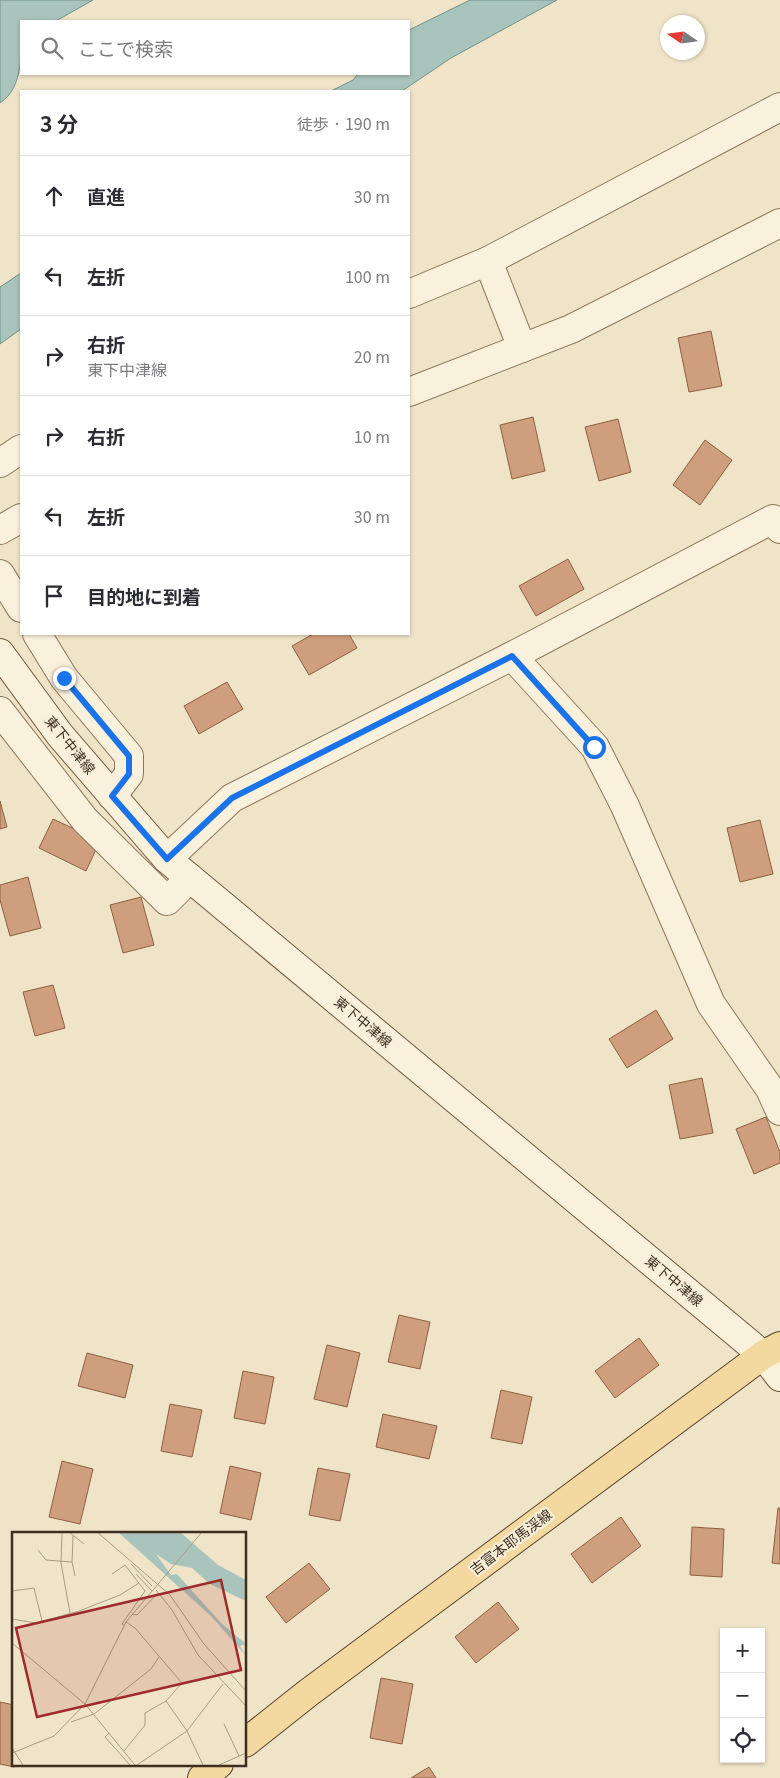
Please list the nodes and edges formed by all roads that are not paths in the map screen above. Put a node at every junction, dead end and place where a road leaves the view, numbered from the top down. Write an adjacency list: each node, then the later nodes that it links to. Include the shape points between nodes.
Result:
1 (780, 107): 3 (street)
2 (780, 223): 5 (street, via 571,329)
3 (488, 261): 4 (street); 5 (street)
4 (410, 294)
5 (522, 348): 6 (street)
6 (410, 392)
7 (20, 450): 8 (street)
8 (0, 463)
9 (20, 519): 11 (street)
10 (780, 529): 16 (street, via 773,519)
11 (0, 530)
12 (0, 574): 13 (street)
13 (20, 606)
14 (38, 635): 18 (street, via 64,678 129,756 129,774)
15 (0, 653): 18 (street, 東下中津線, via 60,735)
16 (512, 656): 19 (street, via 232,798); 21 (street, via 594,747 625,806 711,1004 770,1089)
17 (0, 711): 20 (street, via 85,820 168,901)
18 (112, 796): 19 (street, 東下中津線)
19 (167, 859): 20 (street, 東下中津線)
20 (190, 878): 22 (street, 東下中津線)
21 (780, 1111)
22 (772, 1350): 23 (street, 東下中津線); 24 (main road, 吉富本耶馬渓線, via 308,1692)
23 (780, 1376)
24 (246, 1742)
25 (217, 1766): 26 (main road)
26 (202, 1778)

